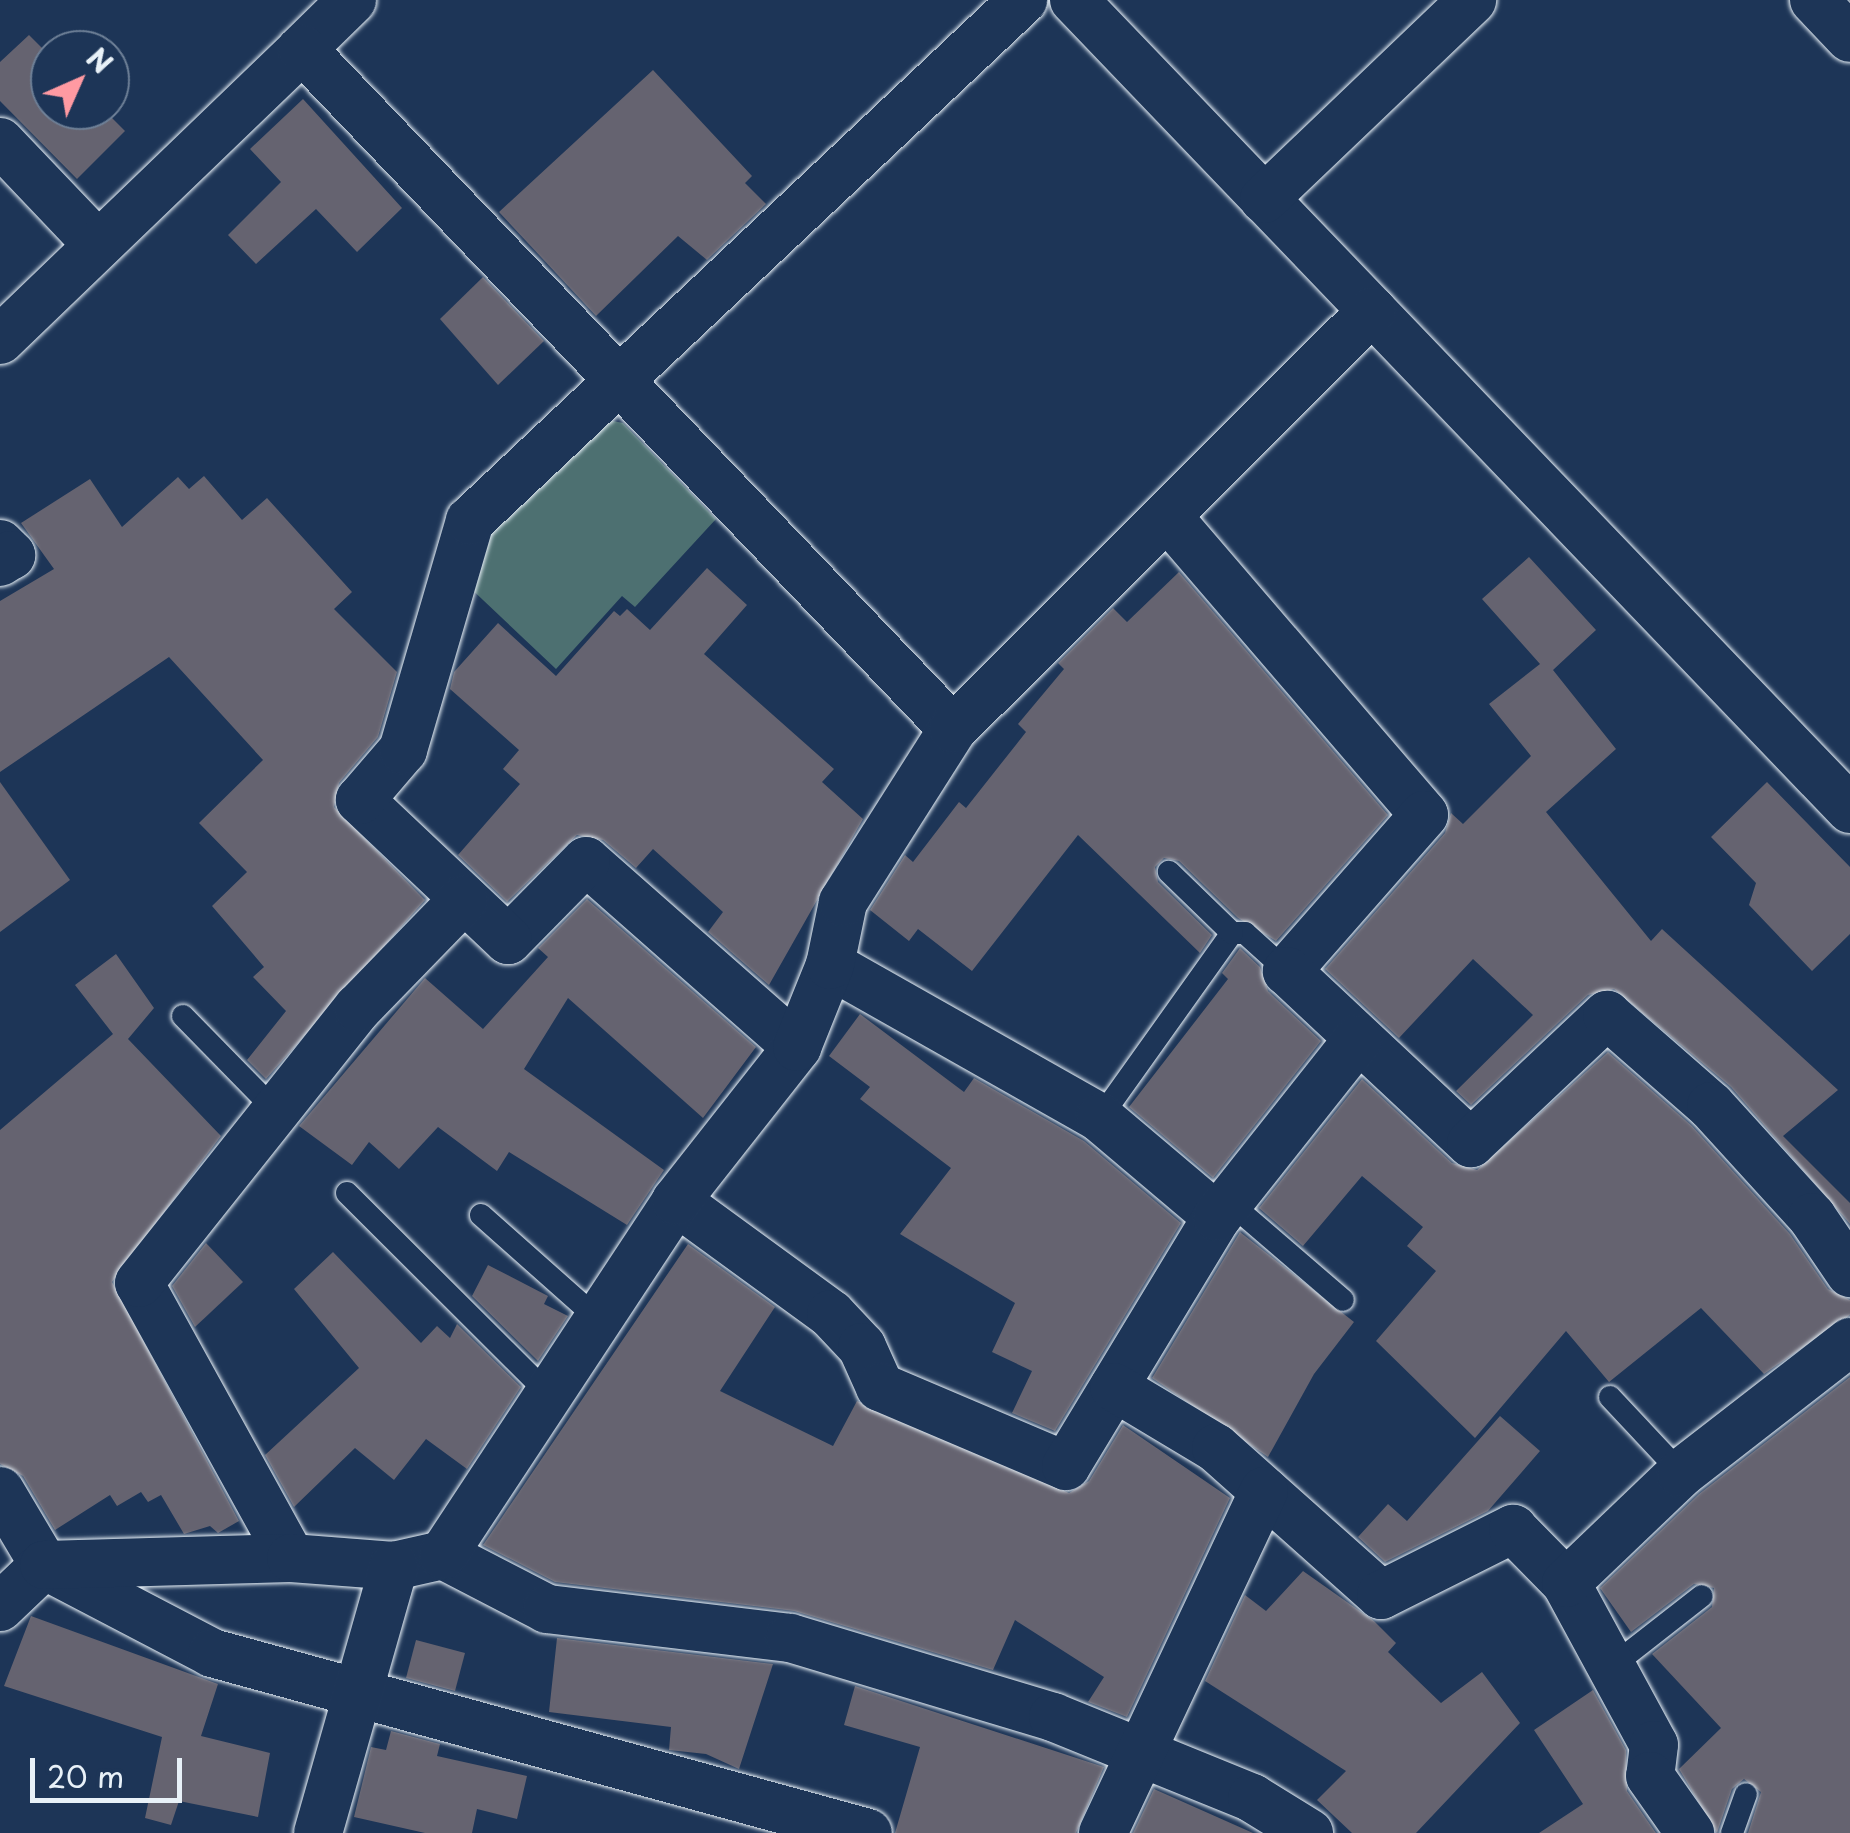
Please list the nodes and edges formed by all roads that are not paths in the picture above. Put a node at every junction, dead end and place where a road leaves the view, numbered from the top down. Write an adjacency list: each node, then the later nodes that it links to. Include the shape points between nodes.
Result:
1 (352, 0): 7 (street)
2 (1023, 0): 13 (street)
3 (1074, 0): 9 (street)
4 (1472, 0): 9 (street)
5 (1814, 0): 6 (street)
6 (1850, 38)
7 (302, 49): 10 (street); 13 (street)
8 (0, 142): 10 (street)
9 (1264, 199): 11 (street)
10 (98, 245): 12 (street)
11 (1372, 312): 14 (street); 18 (street)
12 (0, 340)
13 (620, 381): 17 (street); 20 (street, via 470,522 403,750 360,800)
14 (1167, 516): 17 (street); 23 (street, via 1424,814)
15 (0, 544): 16 (street, via 11,556)
16 (0, 562)
17 (952, 729): 22 (street, via 844,902)
18 (1847, 799)
19 (1168, 872): 21 (lane)
20 (464, 900): 26 (street, via 508,940 586,862); 27 (street, via 358,1008)
21 (1232, 933): 23 (lane, via 1245,932); 28 (lane)
22 (830, 966): 26 (street); 28 (street)
23 (1287, 971): 25 (street)
24 (184, 1016): 27 (lane)
25 (1358, 1038): 31 (street); 33 (street, via 1471,1143 1607,1015 1710,1106 1812,1217)
26 (797, 1047): 30 (street)
27 (277, 1112): 44 (street, via 139,1282)
28 (1100, 1118): 31 (street)
29 (346, 1193): 38 (lane)
30 (676, 1201): 35 (street); 37 (street, via 831,1314 862,1347 880,1387 1032,1452 1066,1466)
31 (1223, 1209): 34 (lane); 37 (street)
32 (480, 1215): 35 (lane)
33 (1850, 1274)
34 (1343, 1300)
35 (598, 1319): 38 (street)
36 (1850, 1342): 40 (street)
37 (1114, 1387): 42 (street, via 1216,1448)
38 (548, 1394): 43 (street)
39 (1610, 1397): 40 (lane)
40 (1682, 1472): 47 (street)
41 (0, 1490): 45 (street)
42 (1264, 1491): 47 (street, via 1381,1595 1513,1529); 52 (street)
43 (443, 1554): 46 (street); 52 (street, via 547,1610 790,1638)
44 (291, 1558): 45 (street); 46 (street)
45 (44, 1565): 49 (street); 51 (street, via 212,1653)
46 (394, 1566): 51 (street)
47 (1566, 1583): 50 (street)
48 (1702, 1596): 50 (lane)
49 (0, 1607)
50 (1611, 1667): 58 (street, via 1654,1745 1650,1776)
51 (358, 1694): 54 (street); 55 (street)
52 (1138, 1750): 56 (street); 57 (street, via 1252,1798)
53 (1746, 1794): 59 (lane)
54 (318, 1833)
55 (868, 1833)
56 (1103, 1833)
57 (1309, 1833)
58 (1690, 1833)
59 (1732, 1833)

